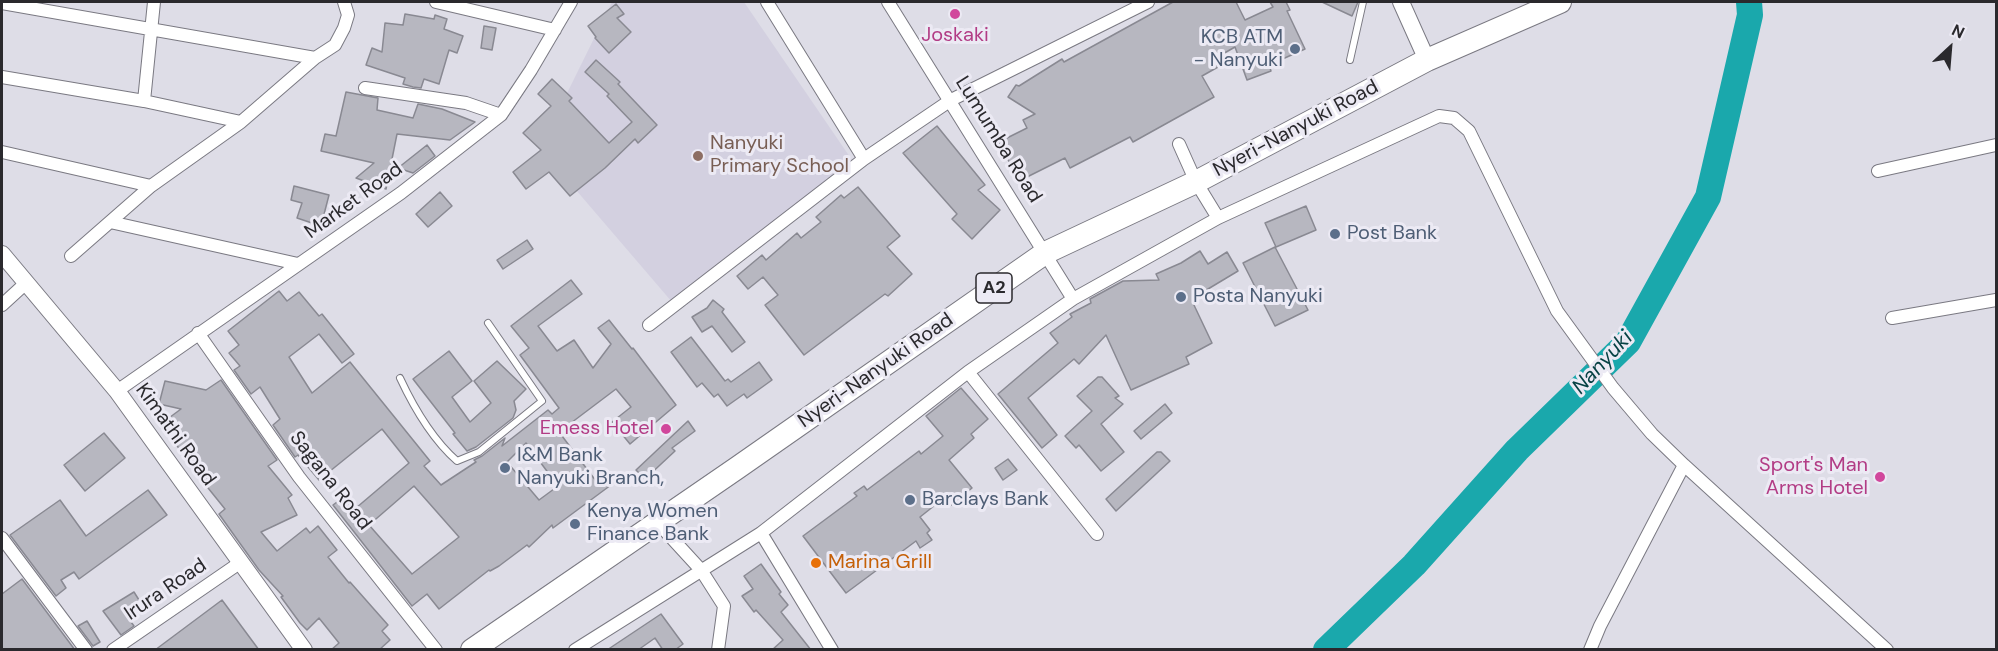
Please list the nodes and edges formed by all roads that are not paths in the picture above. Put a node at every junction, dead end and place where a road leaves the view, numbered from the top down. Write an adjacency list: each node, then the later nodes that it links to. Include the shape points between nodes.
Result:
1 (154, 2): 12 (street)
2 (344, 2): 14 (street, via 348,15 344,28 335,45)
3 (436, 2): 13 (street)
4 (571, 2): 13 (street, Market Road)
5 (767, 2): 26 (street)
6 (888, 2): 19 (street, Lumumba Road)
7 (1148, 2): 19 (street)
8 (1363, 2): 15 (lane)
9 (1401, 2): 16 (street)
10 (1560, 2): 16 (highway, Nyeri-Nanyuki Road / A2)
11 (2, 3): 12 (street)
12 (150, 30): 14 (street); 20 (street)
13 (555, 30): 21 (street, Market Road)
14 (315, 58): 22 (street)
15 (1350, 60)
16 (1427, 60): 28 (highway, Nyeri-Nanyuki Road / A2)
17 (2, 77): 20 (street)
18 (365, 88): 21 (street, via 466,103)
19 (951, 100): 26 (street); 32 (street, Lumumba Road)
20 (144, 101): 22 (street)
21 (501, 115): 35 (street, Market Road, via 401,193)
22 (241, 122): 29 (street)
23 (1179, 144): 28 (street)
24 (1996, 145): 27 (street)
25 (2, 152): 29 (street)
26 (864, 159): 42 (street)
27 (1878, 171)
28 (1196, 182): 30 (street); 32 (highway, Nyeri-Nanyuki Road / A2)
29 (152, 186): 31 (street)
30 (1218, 218): 37 (street); 47 (street, via 1439,116 1454,118 1469,131 1557,311 1613,388 1652,435)
31 (110, 222): 34 (street); 35 (street)
32 (1045, 253): 37 (street, Lumumba Road); 48 (highway, Nyeri-Nanyuki Road / A2)
33 (2, 254): 36 (street, Kimathi Road)
34 (71, 256)
35 (298, 264): 43 (street, Market Road)
36 (26, 283): 39 (street); 46 (street, Kimathi Road)
37 (1073, 299): 44 (street)
38 (1996, 300): 40 (street)
39 (2, 305)
40 (1892, 318)
41 (488, 323): 45 (lane, via 542,401 478,452 457,461 445,451)
42 (649, 325)
43 (198, 333): 46 (street, Market Road); 57 (street, Sagana Road, via 299,477)
44 (968, 372): 49 (street); 50 (street)
45 (400, 378)
46 (117, 391): 52 (street, Kimathi Road)
47 (1684, 465): 62 (street); 63 (street)
48 (657, 522): 53 (street); 58 (highway, Nyeri-Nanyuki Road / A2)
49 (761, 533): 53 (street); 61 (street)
50 (1096, 534)
51 (2, 538): 54 (street)
52 (241, 562): 55 (street, Irura Road); 56 (street, Kimathi Road)
53 (701, 570): 59 (street); 60 (street, via 724,606)
54 (86, 650)
55 (113, 650)
56 (304, 650)
57 (436, 650)
58 (472, 650)
59 (575, 650)
60 (718, 650)
61 (832, 650)
62 (1590, 650)
63 (1887, 650)

